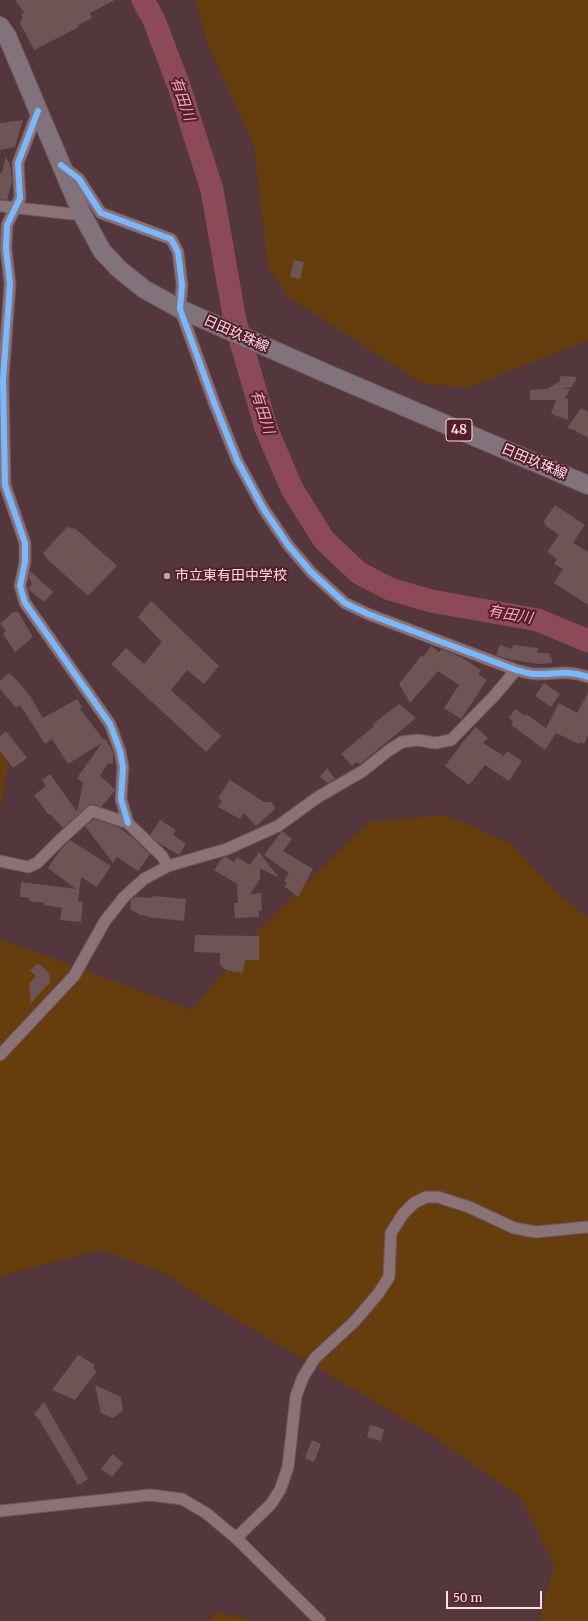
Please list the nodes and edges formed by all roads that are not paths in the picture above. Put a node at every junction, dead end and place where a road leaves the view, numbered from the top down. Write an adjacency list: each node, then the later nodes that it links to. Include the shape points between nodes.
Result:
1 (0, 26): 2 (main road, 日田玖珠線 / 48, via 7,36)
2 (38, 111): 3 (main road, 日田玖珠線 / 48); 5 (street, via 18,163 20,198)
3 (61, 165): 6 (main road, 日田玖珠線 / 48); 7 (street, via 79,179 101,213 171,239 178,252)
4 (0, 206): 5 (street)
5 (16, 208): 6 (street, via 72,214); 11 (street, via 7,225 6,249 10,284 3,380 4,485 25,542 25,562 20,586 25,603 110,724 123,767 121,799)
6 (81, 212): 7 (main road, 日田玖珠線 / 48, via 102,251 119,269 144,290)
7 (187, 312): 8 (main road, 日田玖珠線 / 48); 9 (street, via 214,405 237,460 263,508 288,545 311,572 345,603 368,614)
8 (588, 485)
9 (516, 670): 10 (street, via 534,674 577,673); 13 (street, via 451,740 435,743 418,740 402,742 363,771 318,797 278,826 227,849)
10 (588, 677)
11 (128, 824): 12 (street, via 92,811 38,863 28,867); 13 (street, via 162,856)
12 (0, 861)
13 (168, 866): 14 (street, via 144,879 124,897 105,921 74,976)
14 (0, 1055)
15 (588, 1228): 17 (street, via 536,1232 514,1228 469,1207 438,1197 426,1197 414,1203 403,1214 391,1233 389,1277 354,1322 315,1358 303,1377 296,1396 288,1467 280,1490 271,1504)
16 (0, 1511): 17 (street, via 150,1494 182,1499)
17 (236, 1538): 18 (street)
18 (320, 1621)

